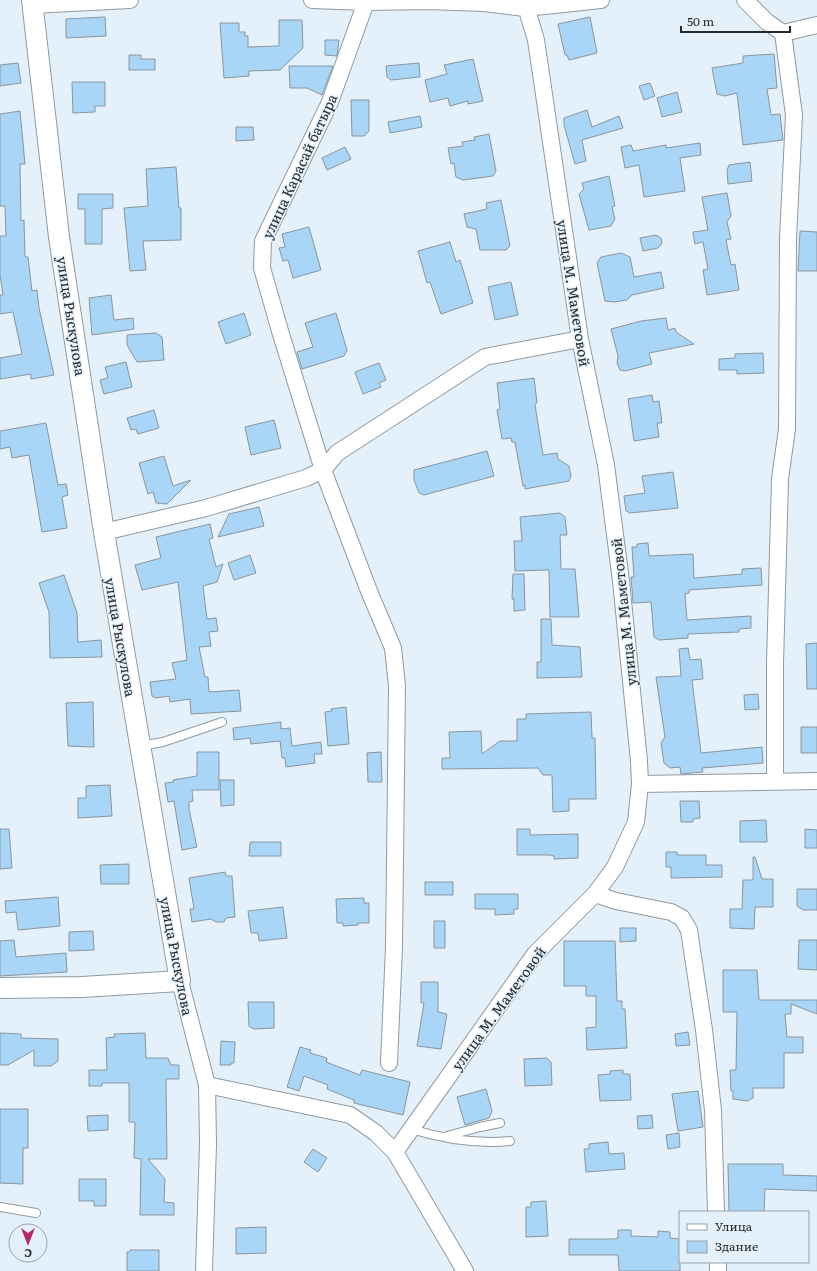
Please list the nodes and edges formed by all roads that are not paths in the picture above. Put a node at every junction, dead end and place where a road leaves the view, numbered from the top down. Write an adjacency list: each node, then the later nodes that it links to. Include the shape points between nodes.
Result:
1 (130, 0): 5 (street)
2 (312, 0): 6 (street)
3 (601, 0): 7 (street)
4 (745, 0): 9 (street, via 767,22)
5 (32, 2): 12 (street, улица Рыскулова, via 59,237)
6 (366, 2): 7 (street); 11 (street, улица Карасай батыра, via 330,102 263,241 262,268)
7 (525, 4): 10 (street, улица М. Маметовой, via 536,40)
8 (817, 25): 9 (street)
9 (783, 33): 15 (street, via 794,115 788,246 787,429 780,479 775,648)
10 (580, 339): 11 (street, via 485,357 337,453); 17 (street, улица М. Маметовой, via 606,465 621,581)
11 (323, 470): 12 (street, via 306,478 206,508); 21 (street, улица Карасай батыра, via 368,591 393,648 397,686 394,947)
12 (104, 532): 14 (street, улица Рыскулова)
13 (222, 722): 14 (lane, via 163,742)
14 (140, 746): 19 (street, улица Рыскулова)
15 (775, 781): 16 (street); 17 (street)
16 (817, 781)
17 (640, 784): 18 (street, улица М. Маметовой, via 636,822 615,867)
18 (595, 894): 24 (street, улица М. Маметовой, via 535,954); 29 (street, via 671,912 682,918 689,930 713,1110)
19 (180, 981): 20 (street, via 82,987); 22 (street, улица Рыскулова)
20 (0, 988)
21 (389, 1063)
22 (207, 1085): 27 (street, via 350,1115 376,1133); 31 (street, улица Рыскулова)
23 (500, 1123): 25 (lane)
24 (411, 1129): 25 (lane); 27 (street, улица М. Маметовой)
25 (443, 1137): 26 (lane, via 474,1142)
26 (510, 1141)
27 (395, 1152): 32 (street)
28 (0, 1207): 30 (lane)
29 (716, 1211)
30 (36, 1213)
31 (204, 1271)
32 (465, 1271)

